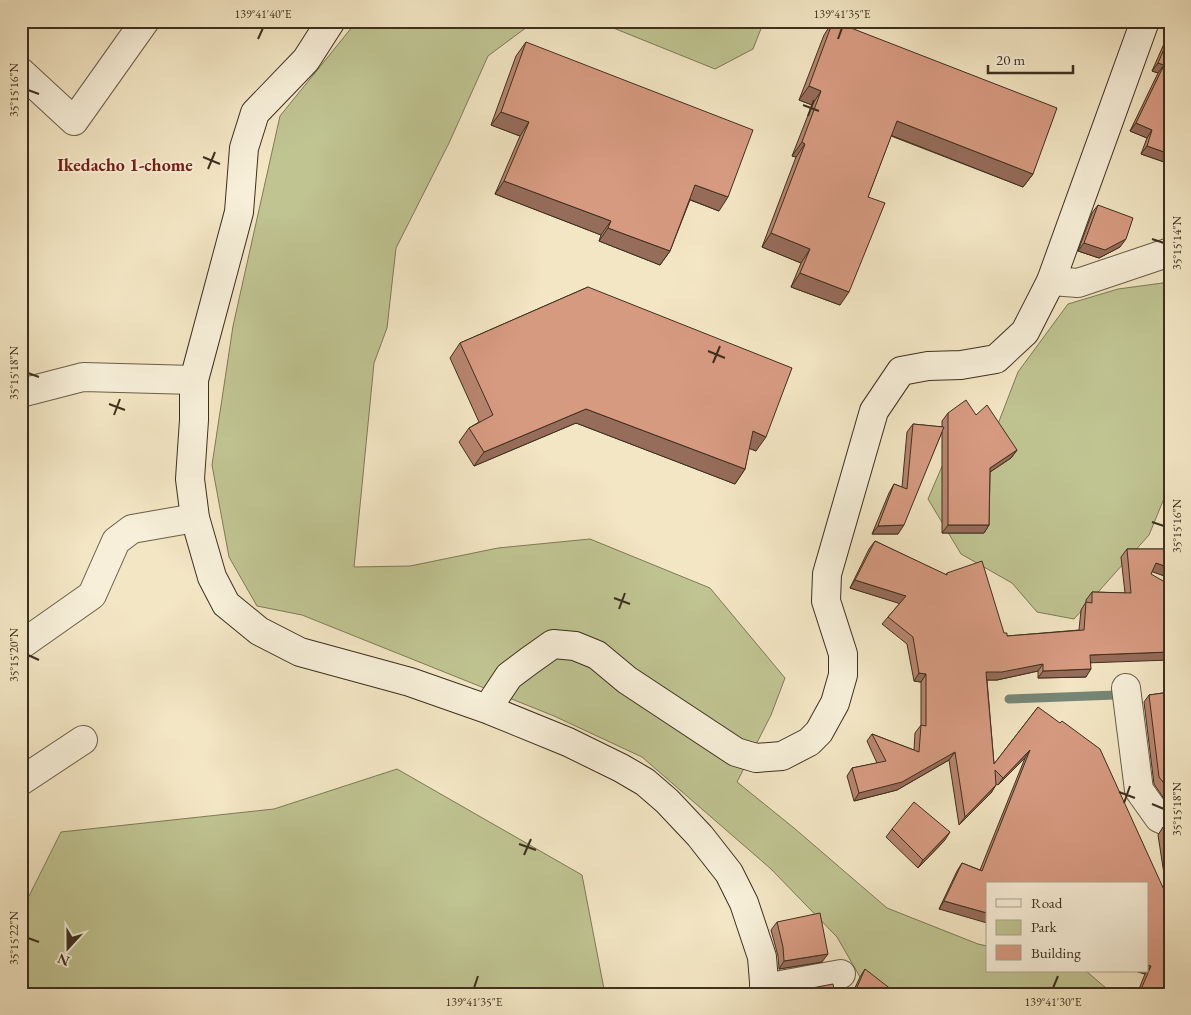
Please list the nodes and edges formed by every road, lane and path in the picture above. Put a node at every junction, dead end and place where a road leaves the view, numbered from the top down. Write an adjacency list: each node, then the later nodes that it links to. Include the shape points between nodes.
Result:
1 (145, 21): 4 (street, via 74,122)
2 (331, 21): 7 (street, via 306,60 256,113 244,148 239,212)
3 (1145, 21): 6 (street)
4 (21, 72)
5 (1170, 252): 6 (street, via 1078,283)
6 (1051, 280): 12 (street, via 1025,332 996,359 900,371 874,411 826,574 826,601 843,654 842,675 834,703 820,732 809,742 782,756 756,758 736,752 627,680 597,655 574,646 553,644 529,661 509,676)
7 (194, 380): 8 (street, via 83,377); 9 (street, via 190,479)
8 (21, 393)
9 (195, 518): 10 (street, via 132,529 116,541 92,595); 12 (street, via 212,577 226,604 259,631 300,652 410,682)
10 (21, 645)
11 (1126, 688): 15 (street, via 1139,790 1159,818)
12 (487, 709): 17 (street, via 621,768 645,782 667,801 729,873 744,903 762,957)
13 (83, 740): 14 (street)
14 (21, 781)
15 (1170, 822)
16 (841, 974): 17 (street)
17 (765, 991)

